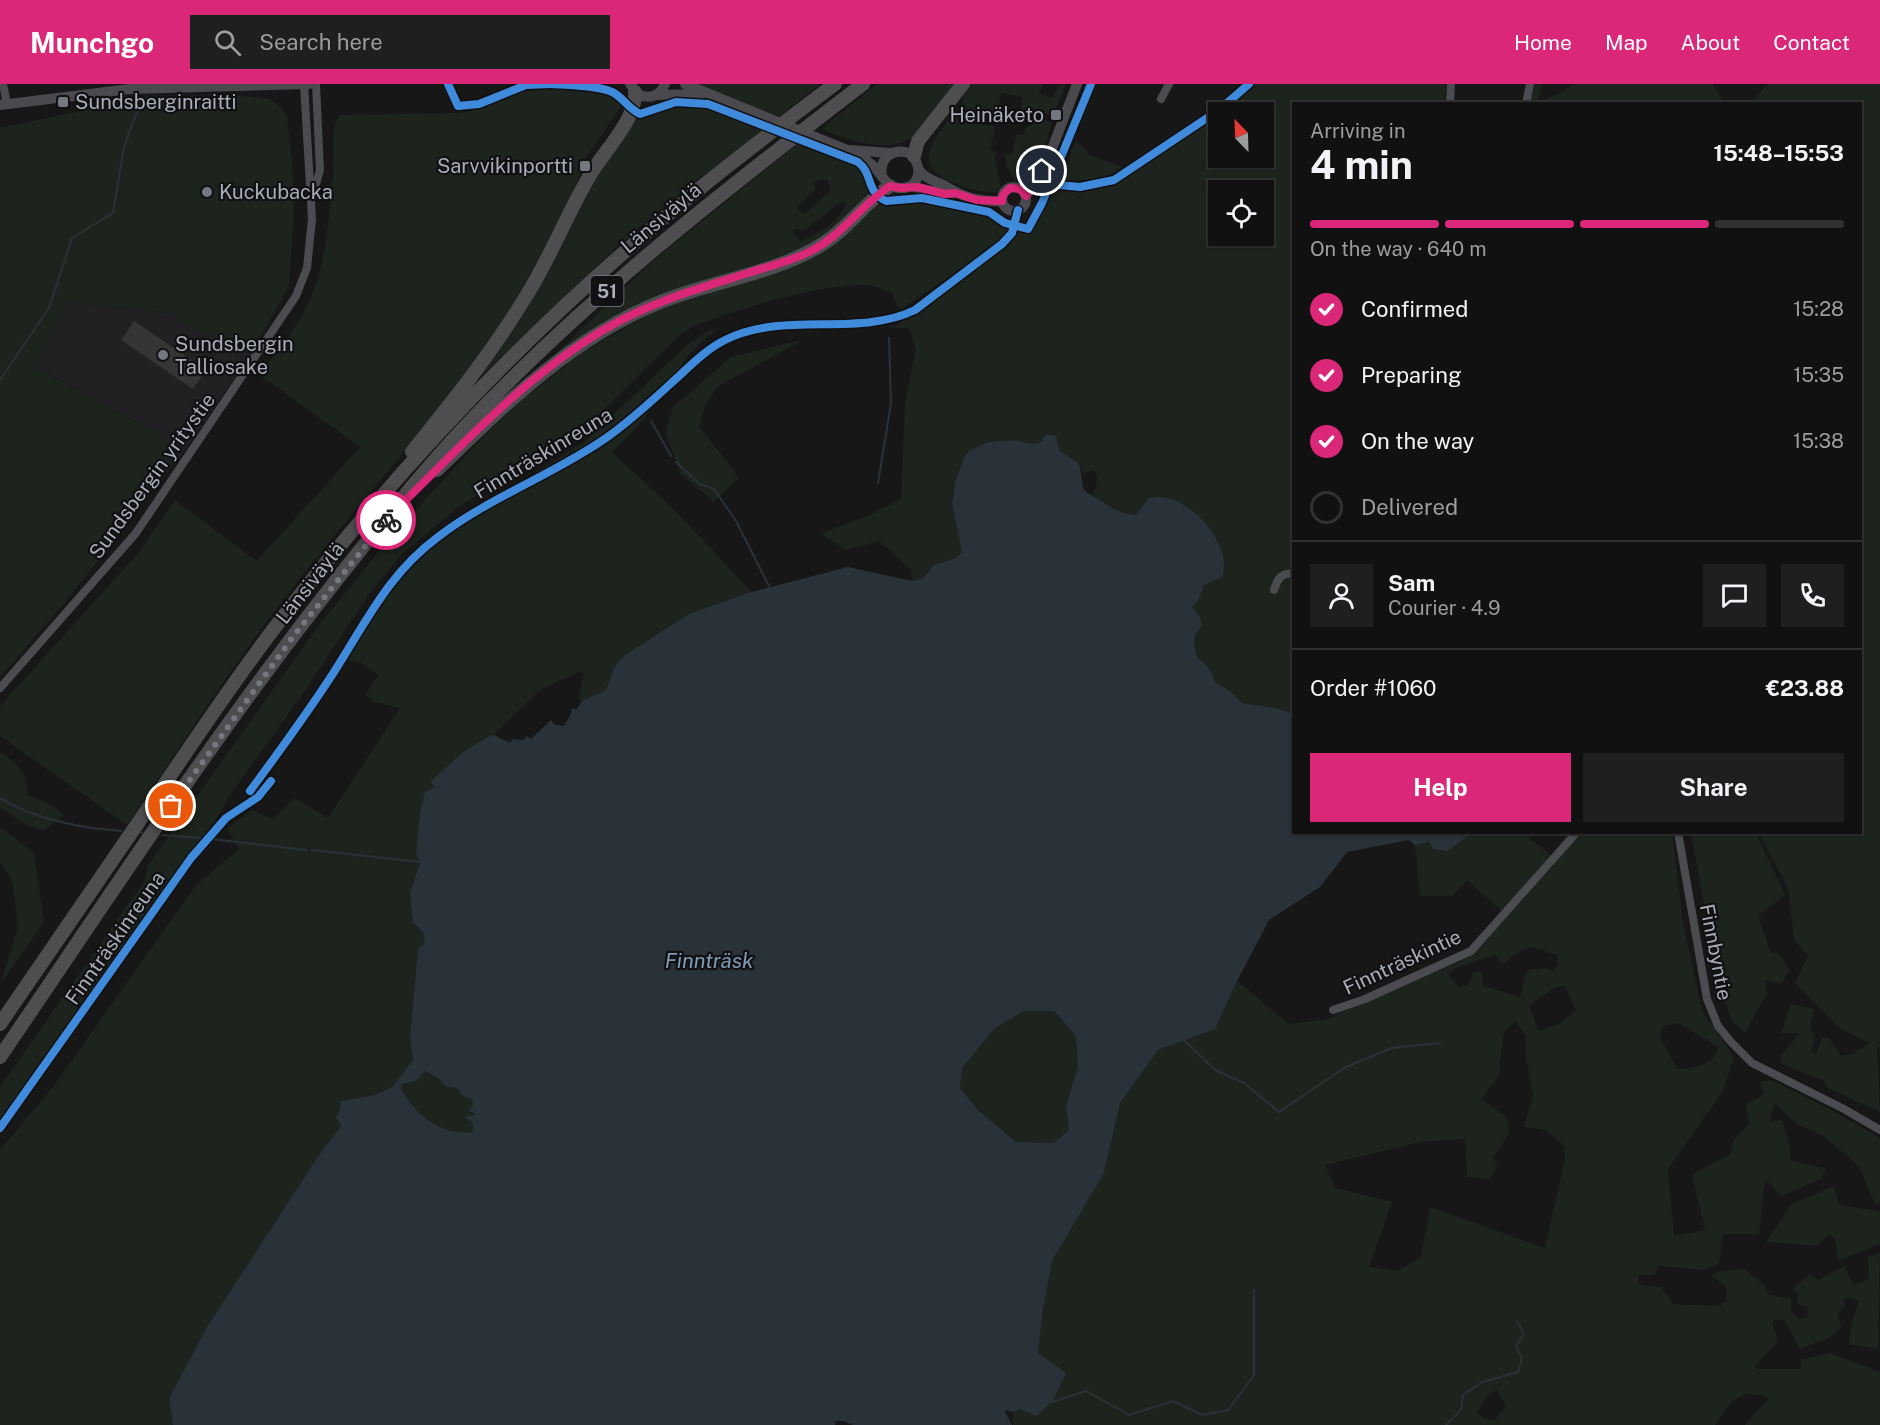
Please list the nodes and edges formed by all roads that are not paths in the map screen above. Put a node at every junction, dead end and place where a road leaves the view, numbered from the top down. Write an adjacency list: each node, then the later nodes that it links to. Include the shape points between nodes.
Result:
1 (3, 84): 20 (street)
2 (203, 84): 15 (main road)
3 (304, 84): 4 (main road); 15 (main road); 30 (street, Sundsbergin yritystie)
4 (309, 84)
5 (316, 84): 30 (street, Sundsbergin yritystie, via 320,170)
6 (665, 84): 18 (main road)
7 (685, 84): 17 (main road)
8 (835, 84): 34 (highway, Länsiväylä / 51, via 704,185 521,348)
9 (863, 84): 35 (highway, Länsiväylä / 51, via 712,199 593,303 460,432)
10 (963, 84): 25 (highway, via 918,141)
11 (1077, 84): 31 (main road, via 1048,159)
12 (1169, 84): 19 (street)
13 (1451, 84): 21 (street)
14 (1530, 84): 22 (street)
15 (189, 86): 20 (main road)
16 (630, 87): 18 (main road, via 644,97); 34 (highway, via 635,102 629,117 594,168 508,326)
17 (707, 94): 18 (main road); 23 (main road)
18 (657, 95)
19 (1161, 99)
20 (3, 101)
21 (1450, 102)
22 (1527, 102)
23 (847, 150): 24 (main road); 27 (main road, via 871,164)
24 (890, 153): 25 (main road, via 902,151); 27 (main road, via 882,163)
25 (914, 156): 26 (main road)
26 (919, 170): 28 (main road); 29 (main road)
27 (886, 181): 28 (main road, via 900,188); 35 (highway, via 844,228 809,252 660,302 582,343 504,406)
28 (910, 186): 29 (main road)
29 (955, 193): 32 (main road, via 977,200)
30 (312, 195): 38 (street, Sundsbergin yritystie, via 307,268 289,309 136,533)
31 (1026, 196): 32 (main road, via 1020,189 1010,188); 33 (main road)
32 (1002, 201): 33 (main road, via 1006,208)
33 (1018, 210): 39 (street, Finnträskinreuna, via 1012,233 1002,244 915,310 874,322 781,325 726,340 702,355 607,438 437,537 390,582 333,673)
34 (369, 513): 43 (highway, Länsiväylä / 51, via 279,622)
35 (378, 528): 44 (highway, Länsiväylä / 51, via 212,747)
36 (1292, 573): 37 (street, via 1282,574)
37 (1274, 590)
38 (0, 688)
39 (250, 790)
40 (1575, 834): 42 (street, Finnträskintie, via 1472,951)
41 (1678, 834): 45 (street, Finnbyntie, via 1707,999 1719,1026 1752,1063)
42 (1333, 1010)
43 (0, 1024)
44 (0, 1057)
45 (1880, 1130)

